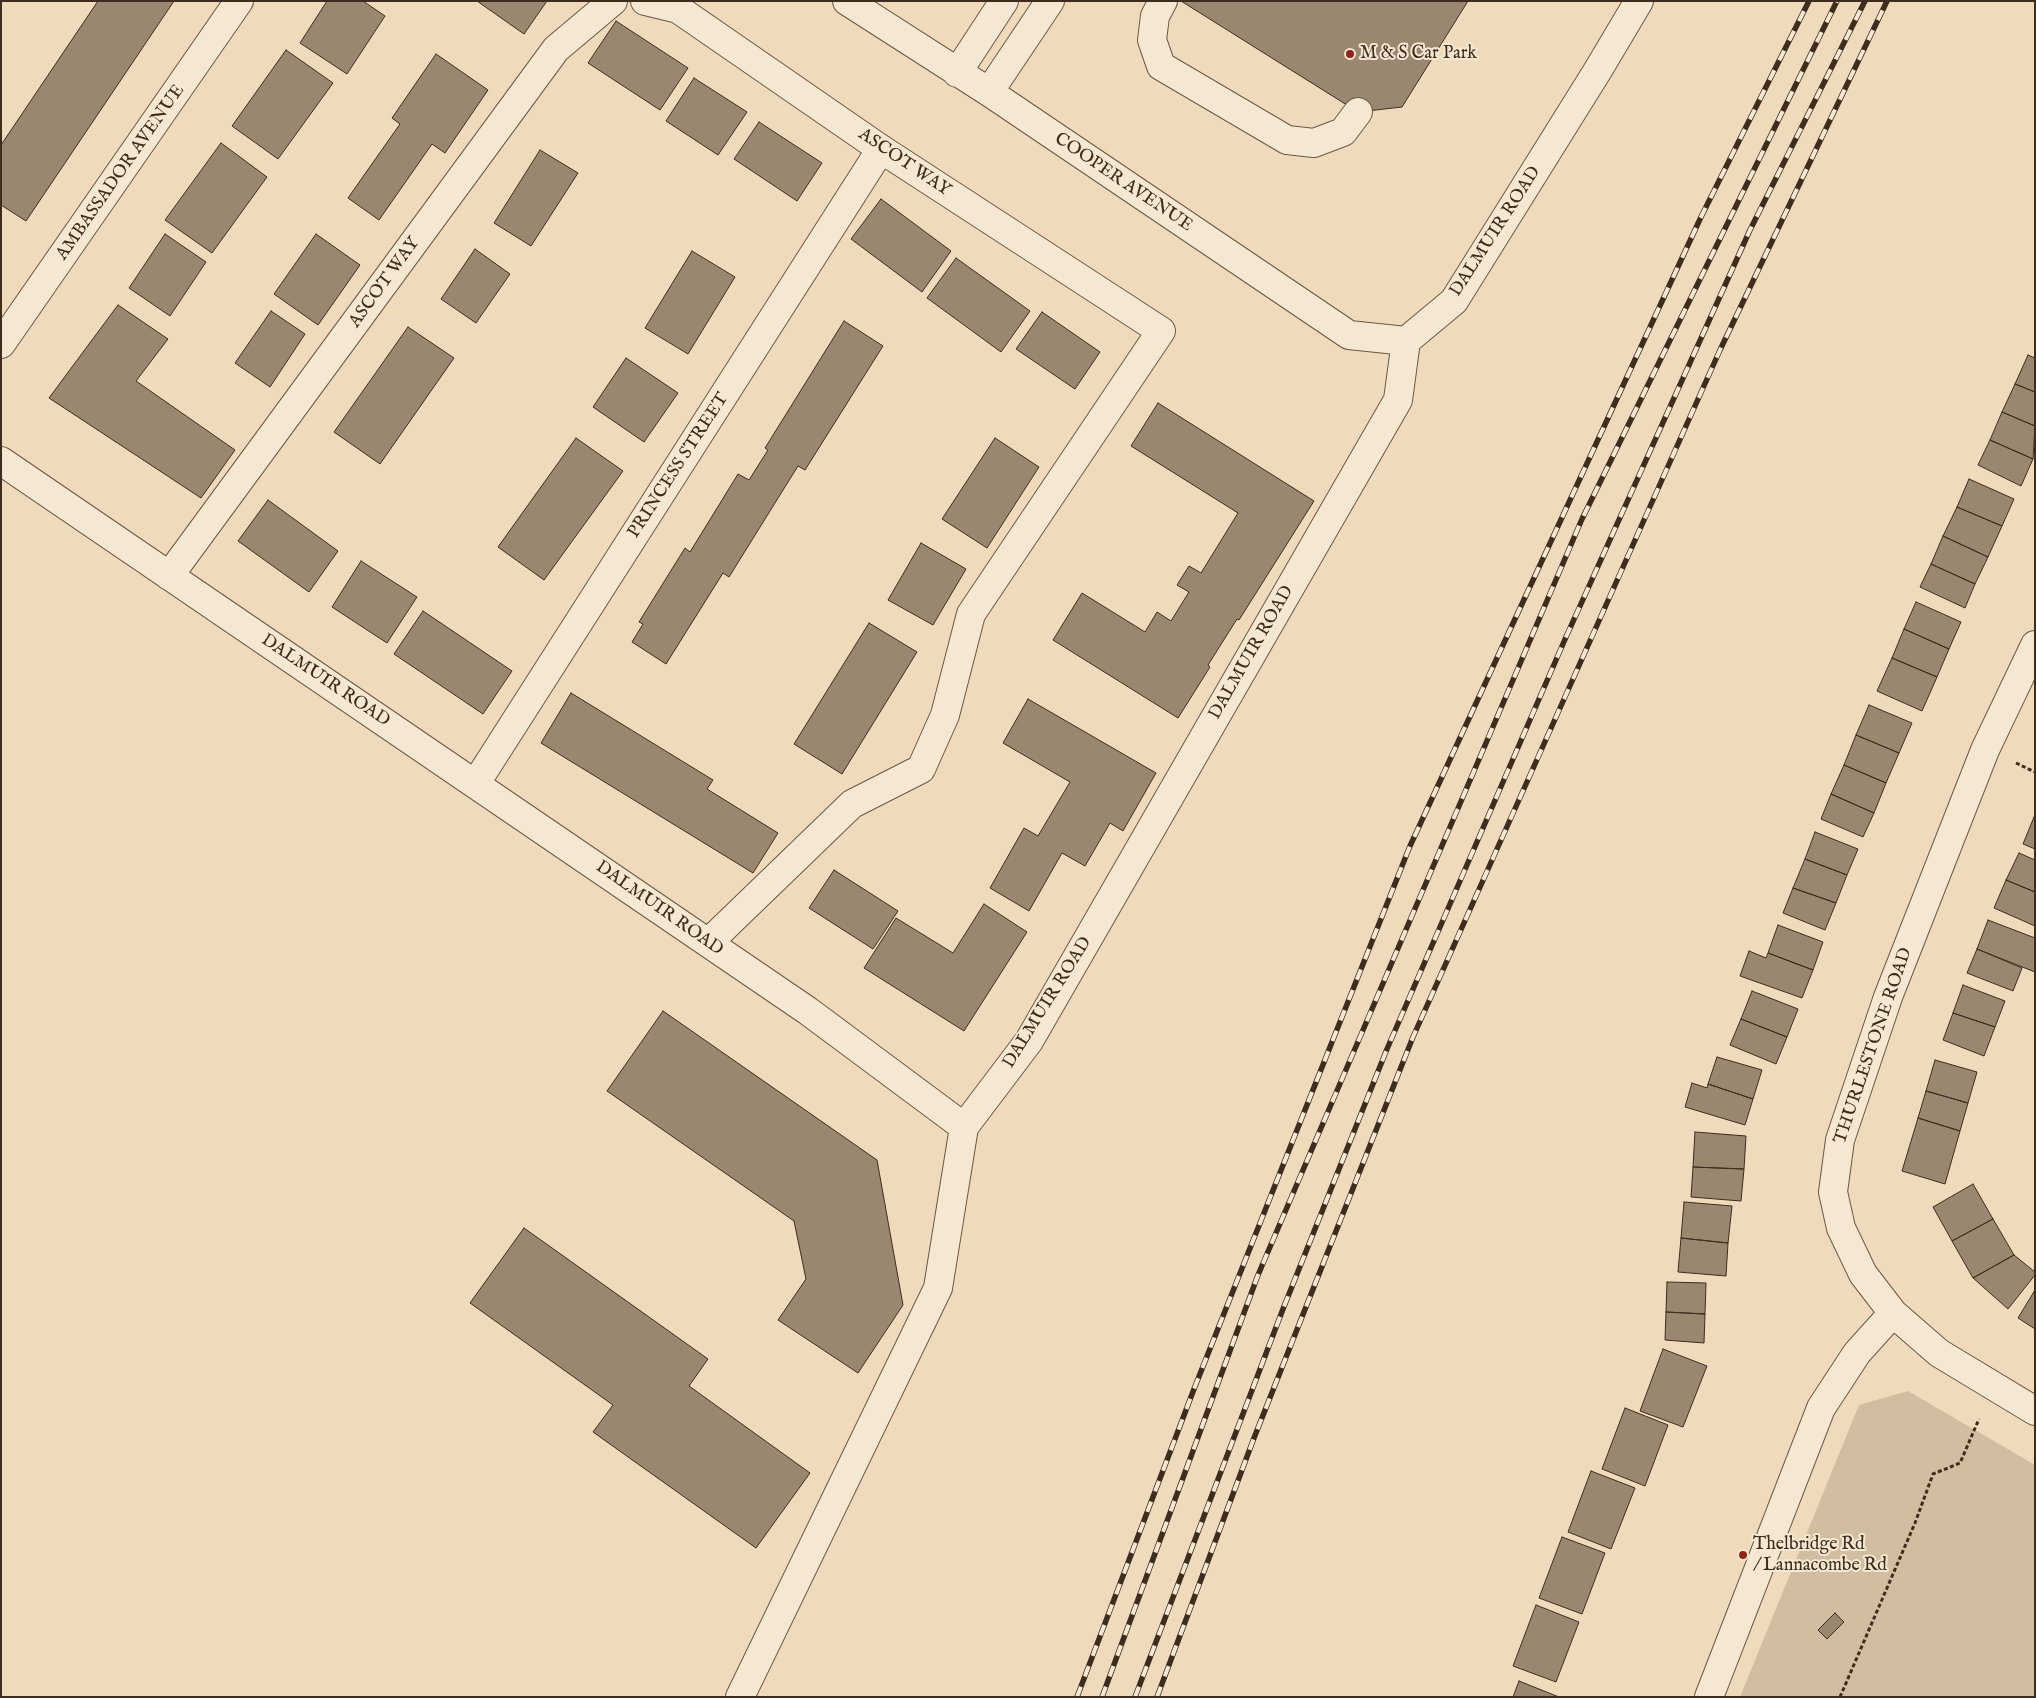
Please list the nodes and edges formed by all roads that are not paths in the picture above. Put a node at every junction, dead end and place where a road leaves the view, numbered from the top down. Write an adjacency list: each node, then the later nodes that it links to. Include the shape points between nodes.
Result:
1 (240, 1): 14 (street, AMBASSADOR AVENUE)
2 (613, 1): 16 (street, ASCOT WAY, via 556,49)
3 (646, 1): 12 (street, ASCOT WAY, via 678,9)
4 (847, 1): 9 (street, COOPER AVENUE)
5 (1004, 1): 9 (street)
6 (1050, 1): 10 (street)
7 (1163, 1): 11 (street, via 1155,16 1152,40 1161,66 1287,140 1314,143 1343,132)
8 (1639, 1): 13 (street, DALMUIR ROAD, via 1454,300)
9 (957, 72): 10 (street, COOPER AVENUE)
10 (989, 92): 13 (street, COOPER AVENUE, via 1349,335)
11 (1358, 112)
12 (881, 149): 18 (street, PRINCESS STREET); 19 (street, ASCOT WAY, via 1161,331 971,614 945,715 921,769 852,804)
13 (1406, 341): 20 (street, DALMUIR ROAD, via 1398,400 1029,1040)
14 (1, 344)
15 (1, 461): 16 (street, DALMUIR ROAD)
16 (169, 576): 18 (street, DALMUIR ROAD)
17 (2035, 645): 21 (street, THURLESTONE ROAD, via 1985,750 1902,960 1840,1140 1834,1192 1841,1228 1862,1274)
18 (476, 783): 19 (street, DALMUIR ROAD)
19 (708, 943): 20 (street, DALMUIR ROAD, via 808,1011)
20 (964, 1127): 23 (street, via 938,1288)
21 (1893, 1313): 22 (street, THURLESTONE ROAD, via 1939,1353); 24 (street, via 1857,1353 1821,1408)
22 (2035, 1411)
23 (740, 1697)
24 (1709, 1697)

